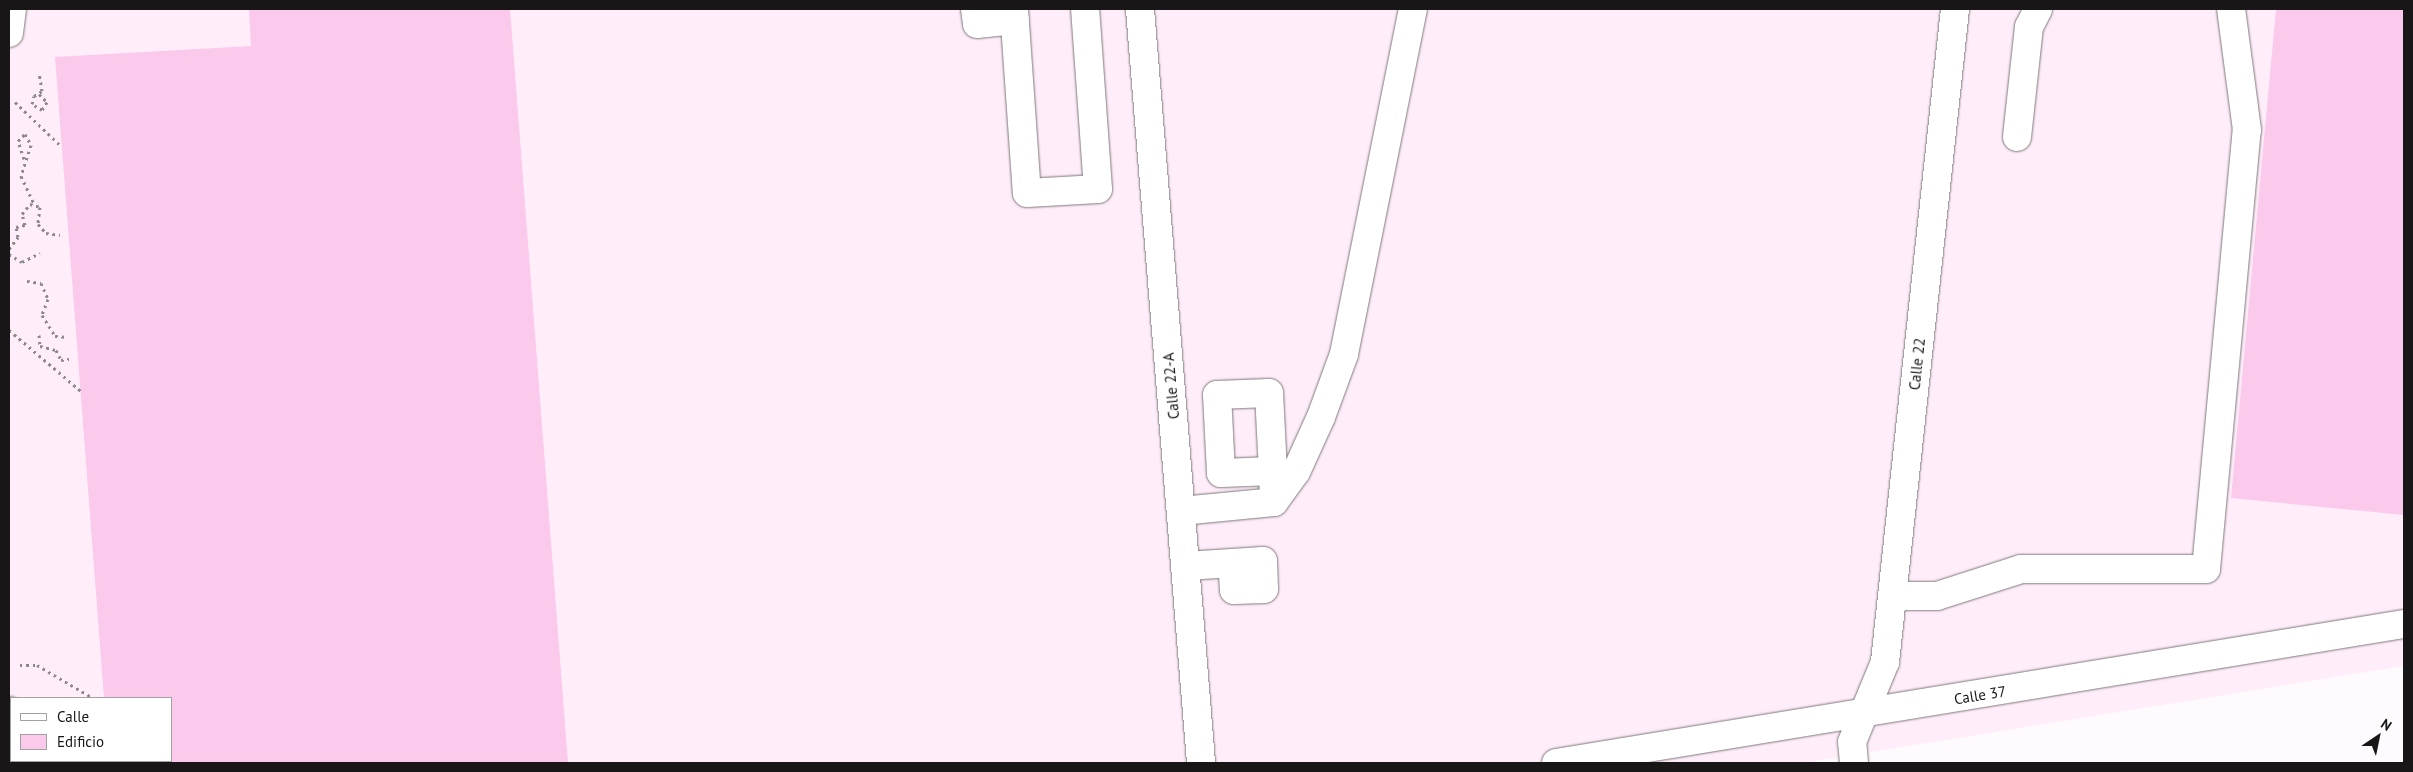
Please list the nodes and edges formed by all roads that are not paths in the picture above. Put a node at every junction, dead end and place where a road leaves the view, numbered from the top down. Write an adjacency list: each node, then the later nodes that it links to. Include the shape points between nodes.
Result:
1 (12, 9): 10 (street)
2 (975, 9): 9 (street, via 977,24)
3 (1086, 9): 9 (street, via 1098,189 1027,193)
4 (1140, 9): 14 (street, Calle 22-A)
5 (1412, 9): 13 (street, via 1344,354 1296,472)
6 (1955, 9): 17 (street, Calle 22)
7 (2038, 9): 11 (street, via 2029,27)
8 (2232, 9): 17 (street, via 2247,130 2206,569 2021,569 1937,596)
9 (1015, 14)
10 (9, 33)
11 (2017, 137)
12 (1273, 471): 13 (street)
13 (1274, 502): 14 (street)
14 (1181, 511): 16 (street, Calle 22-A)
15 (1232, 563): 16 (street)
16 (1186, 566): 22 (street, Calle 22-A)
17 (1893, 596): 20 (street, Calle 22, via 1886,662)
18 (2404, 624): 20 (street, Calle 37)
19 (9, 711): 21 (street)
20 (1863, 714): 23 (street, Calle 37); 24 (street, Calle 22, via 1852,742)
21 (10, 728)
22 (1201, 763)
23 (1556, 763)
24 (1854, 763)

